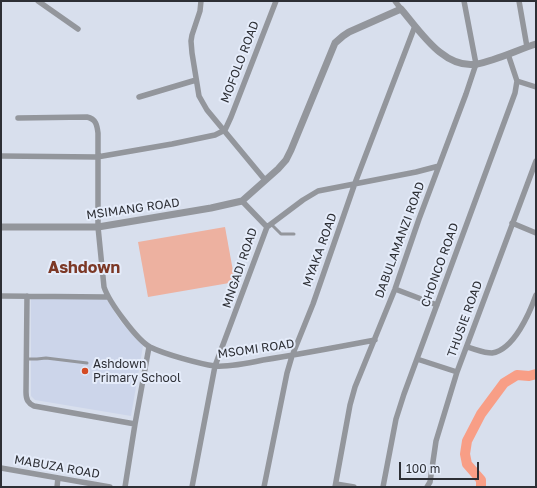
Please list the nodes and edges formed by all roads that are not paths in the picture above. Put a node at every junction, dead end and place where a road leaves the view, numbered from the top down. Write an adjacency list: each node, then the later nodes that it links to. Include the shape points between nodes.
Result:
1 (38, 1): 9 (street)
2 (202, 1): 14 (street, via 192,34)
3 (276, 1): 19 (street, MOFOLO ROAD)
4 (395, 1): 7 (street)
5 (464, 1): 13 (street, DABULAMANZI ROAD)
6 (519, 1): 11 (street)
7 (401, 9): 8 (street); 24 (street, via 349,32 335,43 286,160)
8 (415, 26): 13 (street, via 442,55 455,61); 25 (street, MYAKA ROAD)
9 (78, 29)
10 (536, 44): 11 (street)
11 (527, 47): 12 (street)
12 (508, 54): 13 (street); 15 (street)
13 (476, 64): 23 (street, DABULAMANZI ROAD)
14 (196, 80): 17 (street); 19 (street, via 203,105)
15 (517, 81): 16 (street); 38 (street, CHONCO ROAD, via 512,102)
16 (536, 87)
17 (139, 97)
18 (18, 118): 21 (street, MSOMI ROAD, via 92,118 97,126)
19 (225, 130): 21 (street, via 215,135); 24 (street)
20 (1, 156): 21 (street)
21 (98, 157): 30 (street, MSOMI ROAD)
22 (536, 161): 27 (street, THUSIE ROAD)
23 (439, 166): 25 (street); 33 (street, DABULAMANZI ROAD)
24 (266, 180): 26 (street)
25 (355, 183): 28 (street, via 318,191); 42 (street, MYAKA ROAD)
26 (242, 201): 28 (street, MNGADI ROAD); 30 (street, MSIMANG ROAD)
27 (512, 223): 32 (street); 41 (street, THUSIE ROAD)
28 (269, 225): 31 (lane, via 281,234); 46 (street, MNGADI ROAD)
29 (1, 227): 30 (street, MSIMANG ROAD)
30 (98, 227): 37 (street, MSOMI ROAD)
31 (294, 234)
32 (536, 234)
33 (395, 289): 38 (street); 39 (street, DABULAMANZI ROAD)
34 (536, 295): 41 (street, via 522,328 505,346 491,353)
35 (1, 296): 36 (street)
36 (27, 296): 37 (street); 43 (street)
37 (107, 296): 40 (street, MSOMI ROAD)
38 (436, 305): 44 (street, CHONCO ROAD)
39 (375, 340): 42 (street, MSOMI ROAD); 51 (street, DABULAMANZI ROAD, via 355,387)
40 (149, 347): 46 (street, MSOMI ROAD, via 180,358); 48 (street)
41 (467, 347): 47 (street, THUSIE ROAD)
42 (292, 356): 46 (street, MSOMI ROAD); 56 (street, MYAKA ROAD)
43 (27, 359): 45 (lane); 48 (street, via 26,397 29,404)
44 (417, 359): 47 (street); 58 (street, CHONCO ROAD, via 396,419)
45 (87, 362)
46 (216, 366): 55 (street, MNGADI ROAD)
47 (457, 372): 59 (street, THUSIE ROAD, via 436,441)
48 (135, 424): 54 (street)
49 (1, 468): 50 (street, MABUZA ROAD)
50 (58, 478): 52 (street); 53 (street, MABUZA ROAD)
51 (335, 486): 57 (street)
52 (57, 487)
53 (110, 487)
54 (125, 487)
55 (192, 487)
56 (264, 487)
57 (354, 487)
58 (383, 487)
59 (427, 487)

